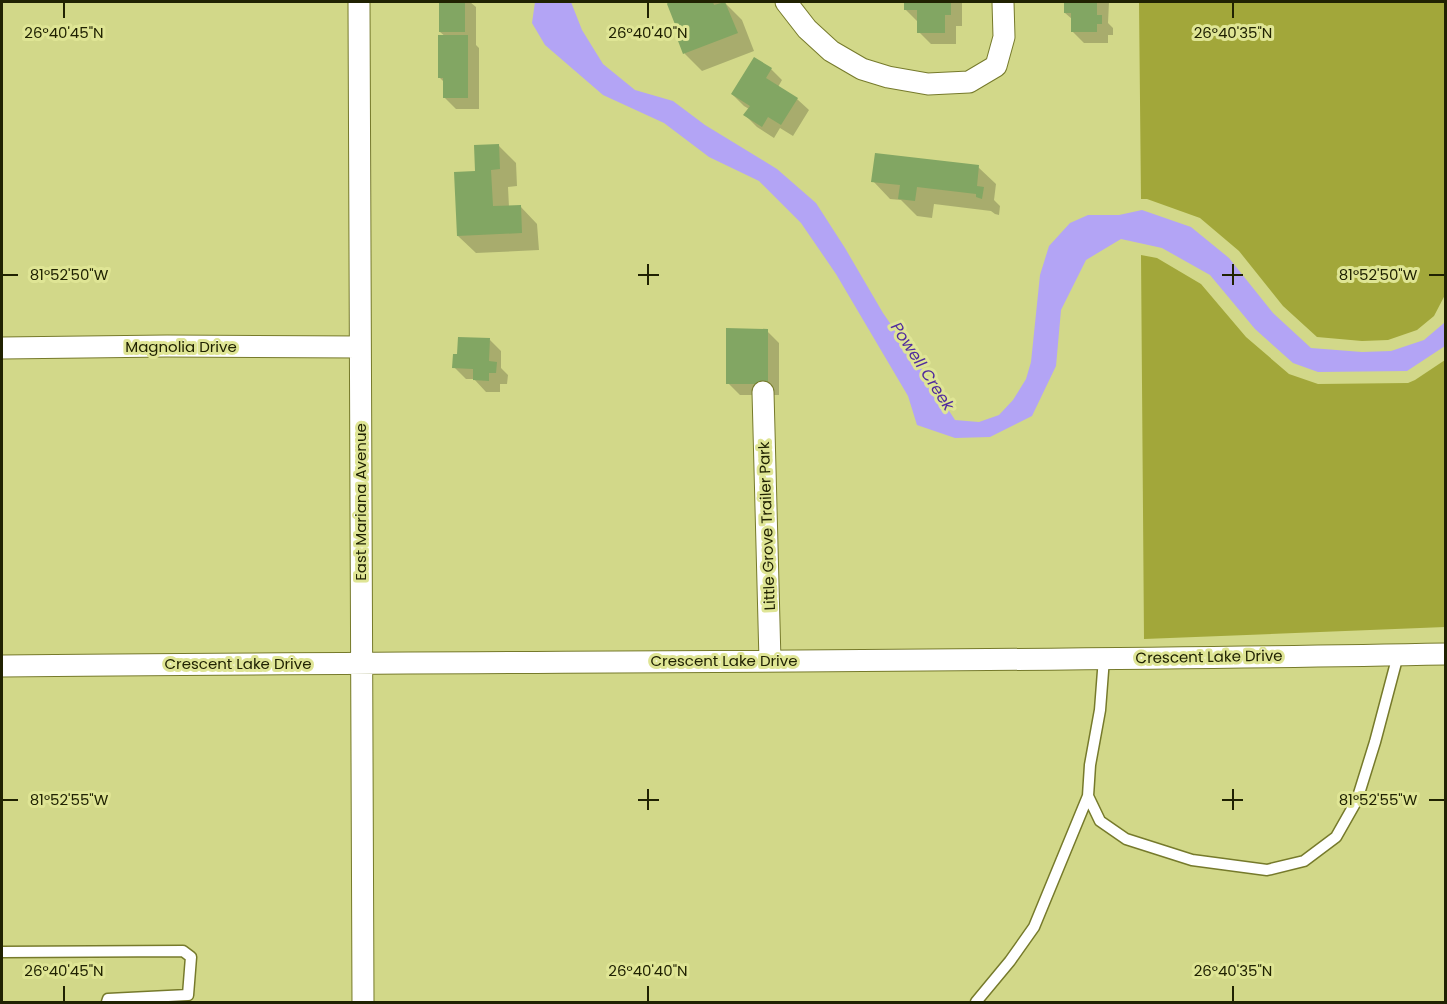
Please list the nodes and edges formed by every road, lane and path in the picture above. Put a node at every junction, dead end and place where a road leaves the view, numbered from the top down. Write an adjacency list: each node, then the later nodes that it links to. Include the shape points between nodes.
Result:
1 (359, 2): 4 (street, East Mariana Avenue)
2 (786, 2): 3 (street, via 831,51 862,69 928,84 969,82 996,66 1004,38)
3 (1004, 2)
4 (360, 347): 5 (street, Magnolia Drive); 11 (street, East Mariana Avenue)
5 (2, 348)
6 (763, 392): 10 (street, Little Grove Trailer Park)
7 (1446, 654): 8 (street, Crescent Lake Drive)
8 (1398, 655): 9 (street, Crescent Lake Drive); 13 (lane, via 1357,800 1336,837 1304,861 1267,870 1192,860 1126,839 1100,821)
9 (1104, 658): 10 (street, Crescent Lake Drive); 13 (lane)
10 (770, 661): 11 (street, Crescent Lake Drive)
11 (362, 663): 12 (street, Crescent Lake Drive); 16 (street, East Mariana Avenue)
12 (2, 666)
13 (1088, 796): 17 (lane, via 1034,927)
14 (2, 952): 15 (lane, via 183,951 190,957 188,995)
15 (107, 1002)
16 (363, 1002)
17 (976, 1002)

